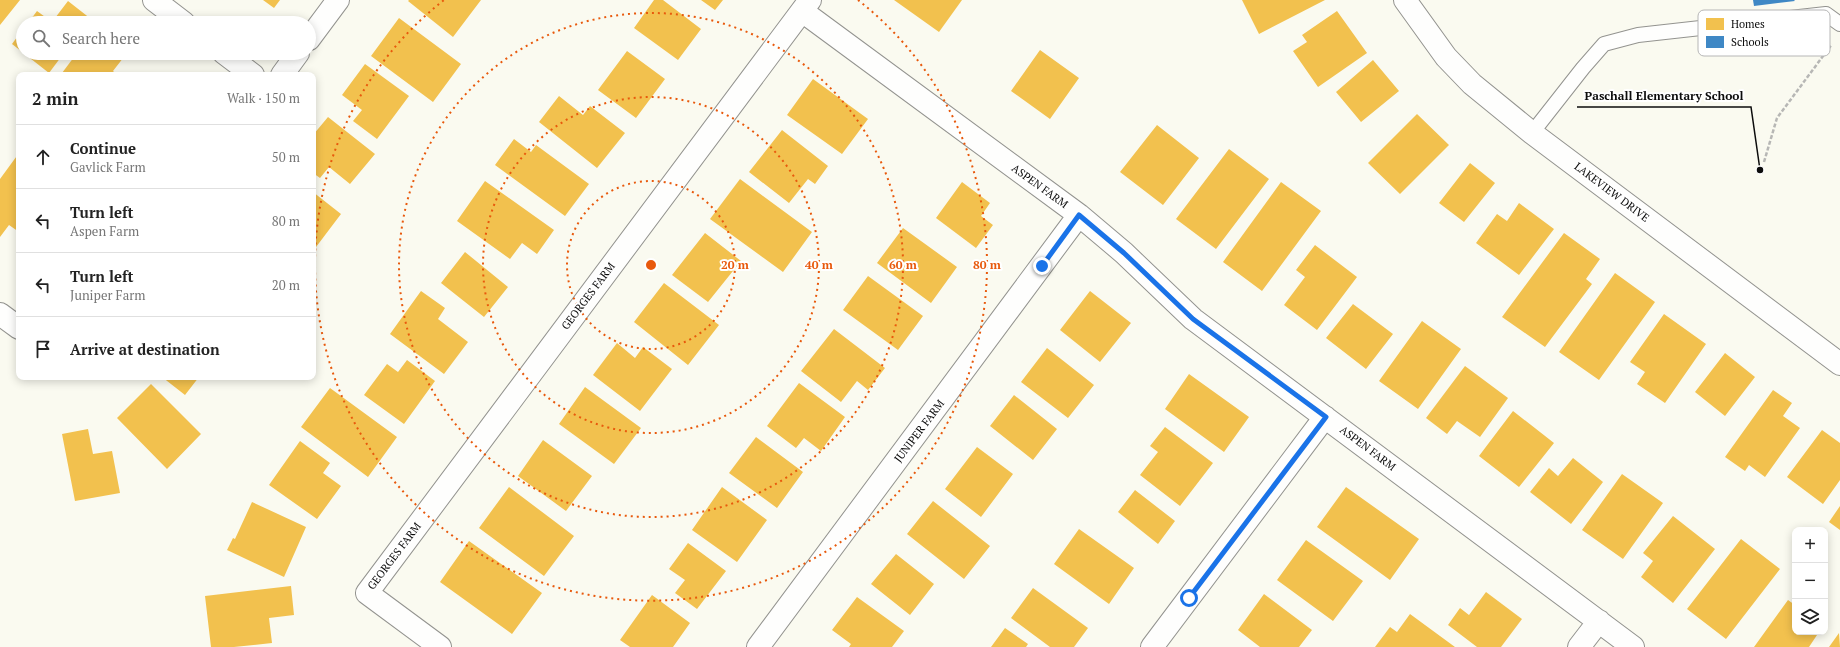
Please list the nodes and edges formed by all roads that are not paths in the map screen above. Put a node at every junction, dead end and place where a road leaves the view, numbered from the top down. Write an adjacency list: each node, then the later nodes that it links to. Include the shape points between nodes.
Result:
1 (154, 0): 5 (street)
2 (338, 0): 9 (street)
3 (1404, 0): 14 (street, LAKEVIEW DRIVE, via 1446,58 1472,84)
4 (806, 5): 15 (street, ASPEN FARM); 21 (street, GEORGES FARM, via 367,593)
5 (175, 16)
6 (1830, 17): 7 (lane)
7 (1840, 24)
8 (1698, 28): 14 (lane, via 1638,35 1604,44)
9 (316, 30)
10 (233, 60): 12 (street)
11 (293, 60): 13 (street)
12 (249, 72)
13 (284, 72)
14 (1532, 132): 18 (street, LAKEVIEW DRIVE)
15 (1079, 215): 19 (street, ASPEN FARM, via 1124,253 1193,319); 22 (street, JUNIPER FARM)
16 (0, 314): 17 (street)
17 (16, 326)
18 (1840, 364)
19 (1326, 417): 20 (street, ASPEN FARM); 23 (street)
20 (1599, 621): 24 (street); 25 (street, ASPEN FARM)
21 (440, 647)
22 (758, 647)
23 (1152, 647)
24 (1579, 647)
25 (1633, 647)

